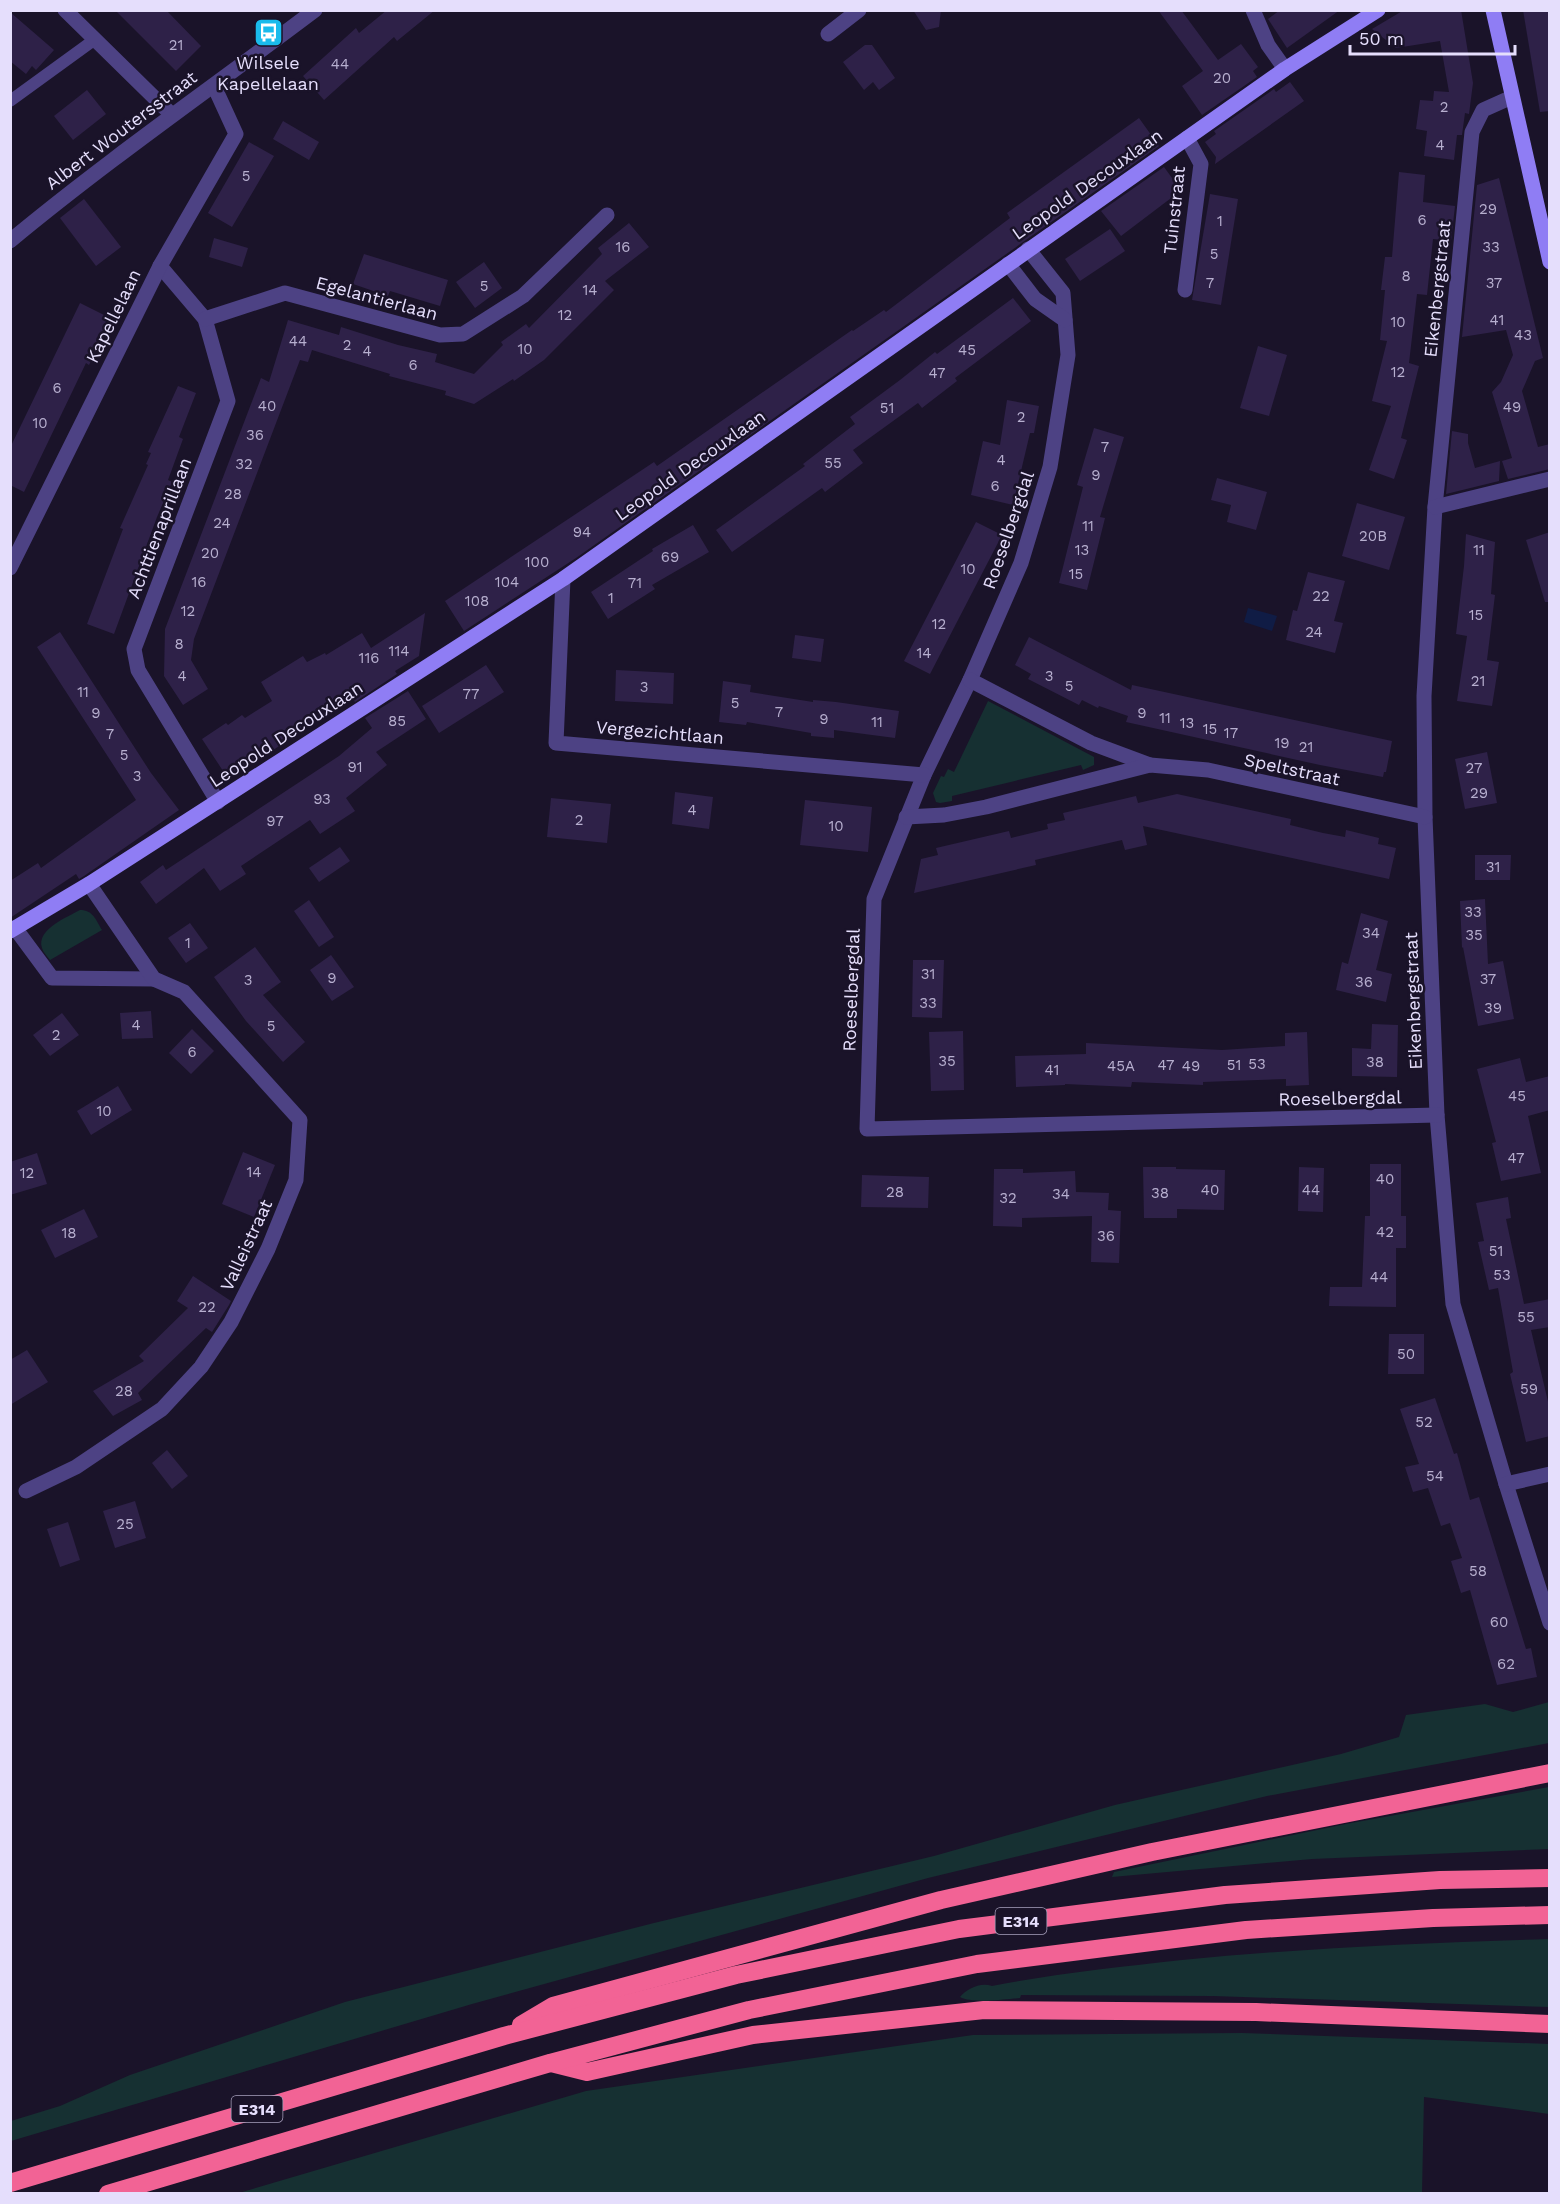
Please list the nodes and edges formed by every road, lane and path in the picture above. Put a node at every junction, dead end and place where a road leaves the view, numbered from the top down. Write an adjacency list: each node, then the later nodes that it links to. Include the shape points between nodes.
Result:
1 (65, 10): 8 (street)
2 (315, 10): 10 (street, Albert Woutersstraat)
3 (859, 10): 7 (street)
4 (1253, 10): 9 (street, via 1268,45)
5 (1378, 10): 9 (street, Leopold Decouxlaan)
6 (1493, 10): 11 (street)
7 (828, 34)
8 (94, 39): 12 (lane); 13 (street)
9 (1285, 69): 14 (street, Leopold Decouxlaan)
10 (214, 86): 13 (street, Albert Woutersstraat); 20 (street, Kapellelaan, via 236,134)
11 (1512, 97): 18 (street); 25 (street, Eikenbergstraat, via 1483,110 1472,132)
12 (10, 101)
13 (172, 115): 16 (street, Albert Woutersstraat)
14 (1187, 138): 17 (street, Leopold Decouxlaan); 21 (street, Tuinstraat, via 1201,164)
15 (607, 215): 22 (street, Egelantierlaan, via 523,296 463,334 440,335 285,293)
16 (10, 241)
17 (1028, 249): 19 (street, Leopold Decouxlaan); 23 (street, Roeselbergdal, via 1062,293)
18 (1550, 262)
19 (1008, 264): 23 (street, via 1035,299); 27 (street, Leopold Decouxlaan)
20 (160, 266): 22 (street, Achttienaprillaan); 26 (street, Kapellelaan)
21 (1185, 290)
22 (205, 319): 31 (street, Achttienaprillaan, via 228,401 134,649 138,670)
23 (1065, 320): 28 (street, Roeselbergdal, via 1068,355 1050,467 1021,563)
24 (1550, 479): 25 (street)
25 (1435, 507): 32 (street, Eikenbergstraat, via 1424,696)
26 (10, 568)
27 (563, 579): 30 (street, Vergezichtlaan, via 556,743); 31 (street, Leopold Decouxlaan)
28 (970, 680): 29 (street, Speltstraat, via 1090,743); 30 (street, Roeselbergdal)
29 (1150, 765): 32 (street, Speltstraat, via 1208,770); 33 (street, Speltstraat, via 986,807)
30 (924, 775): 33 (street, Roeselbergdal)
31 (218, 802): 34 (street, Leopold Decouxlaan)
32 (1425, 817): 37 (street, Eikenbergstraat)
33 (906, 818): 37 (street, Roeselbergdal, via 874,899 867,1129)
34 (89, 884): 35 (street, Leopold Decouxlaan); 36 (street)
35 (13, 929): 36 (street, Valleistraat, via 52,978)
36 (154, 979): 40 (street, Valleistraat, via 184,992 300,1120 296,1180 268,1249 231,1323 201,1367 162,1409 76,1467)
37 (1437, 1115): 39 (street, Eikenbergstraat, via 1453,1304)
38 (1550, 1474): 39 (street)
39 (1506, 1484): 41 (street, Eikenbergstraat)
40 (26, 1491)
41 (1550, 1623)
42 (1550, 1773): 46 (highway, via 1152,1852 940,1900 553,2006)
43 (1550, 1878): 46 (highway, E314, via 1440,1880 1225,1895 959,1929 736,1975)
44 (1550, 1915): 47 (highway, E314, via 1246,1930 977,1964 749,2010)
45 (1550, 2024): 47 (highway, via 1256,2013 984,2010 753,2035 587,2072)
46 (504, 2036): 48 (highway, E314)
47 (550, 2063): 49 (highway, E314)
48 (10, 2182)
49 (108, 2193)

